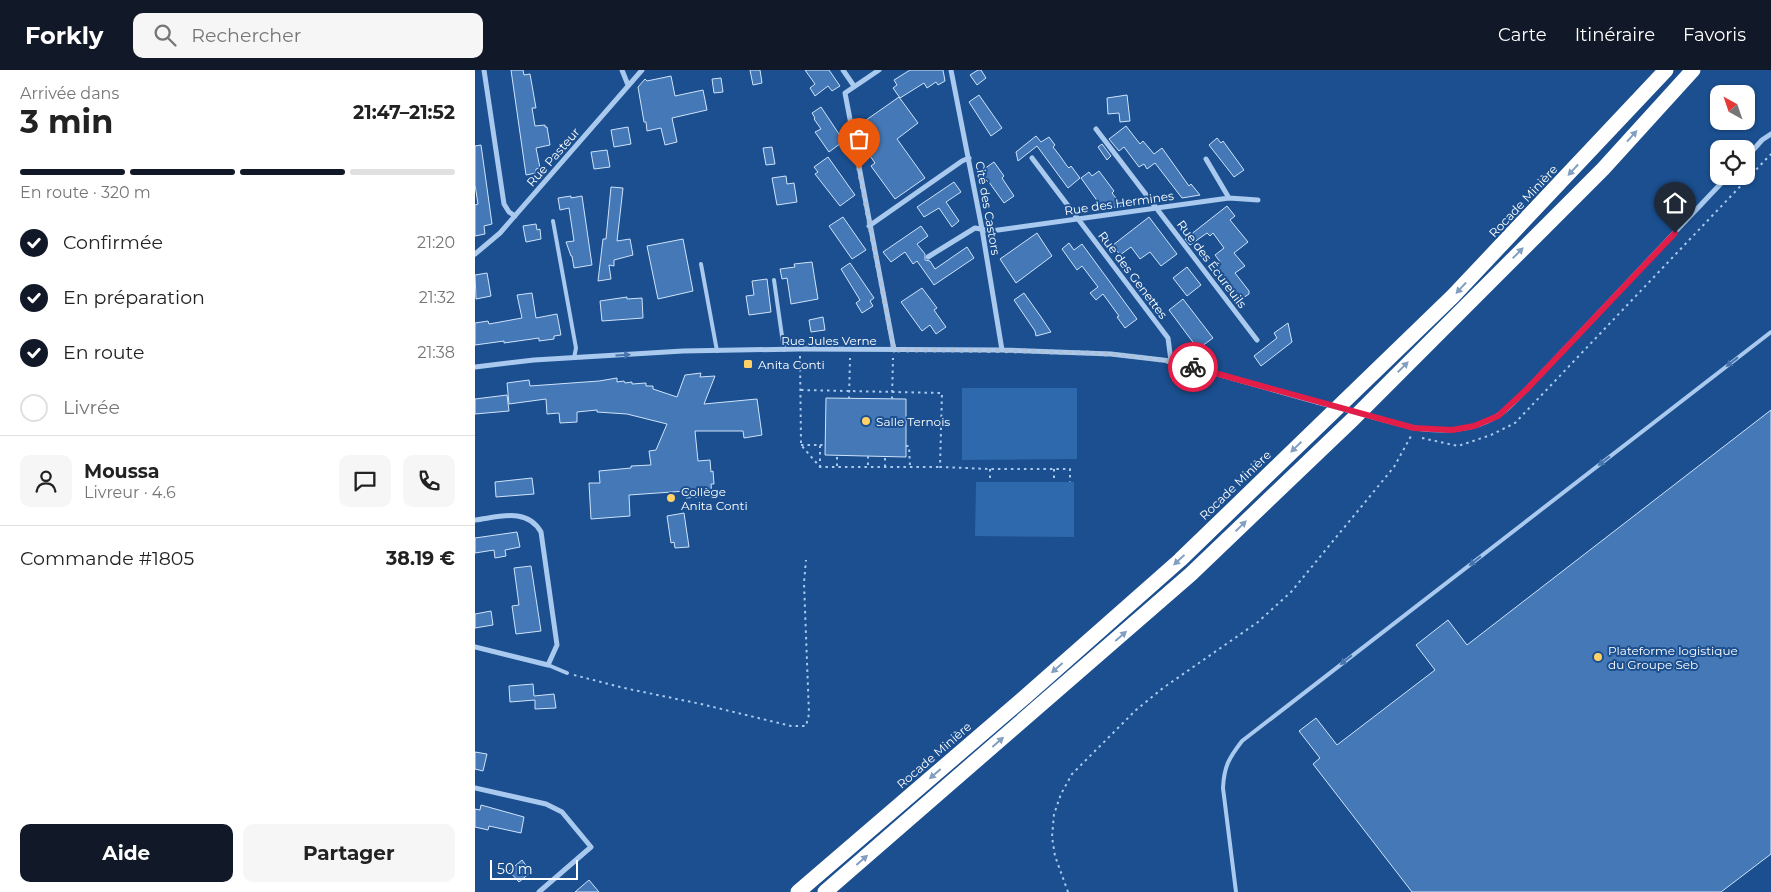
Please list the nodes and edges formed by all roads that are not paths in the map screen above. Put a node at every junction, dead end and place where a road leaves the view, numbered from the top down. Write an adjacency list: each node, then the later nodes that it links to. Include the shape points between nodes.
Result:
1 (484, 70): 21 (street, via 504,204)
2 (622, 70): 9 (street)
3 (643, 70): 9 (street, Rue Pasteur)
4 (843, 70): 10 (street)
5 (879, 70): 10 (street)
6 (951, 70): 14 (street, Cité des Castors)
7 (1666, 70): 45 (highway, Rocade Minière, one-way to 45, via 1453,296 1180,560)
8 (1693, 70): 46 (highway, one-way to 8, via 1191,574 1353,419 1603,169)
9 (628, 85): 21 (street, Rue Pasteur)
10 (854, 86): 24 (street, via 845,93)
11 (1096, 129): 20 (street, Rue des Écureuils)
12 (1771, 134): 13 (street)
13 (1755, 148)
14 (969, 158): 24 (street); 25 (street, Cité des Castors)
15 (1032, 158): 22 (street, Rue des Genettes)
16 (1206, 159): 18 (street)
17 (1720, 185): 37 (street, Rue Jules Verne, bridge, via 1526,390 1498,416 1474,426 1452,430 1414,428)
18 (1229, 198): 19 (street, Rue des Hermines); 20 (street, Rue des Hermines)
19 (1258, 200)
20 (1157, 208): 22 (street, Rue des Hermines); 31 (street, Rue des Écureuils)
21 (515, 216): 26 (street, Rue Pasteur)
22 (1077, 219): 25 (street, Rue des Hermines, via 991,231); 37 (street, Rue des Genettes, via 1168,338)
23 (553, 221): 36 (lane, via 575,348)
24 (869, 226): 33 (street)
25 (982, 229): 27 (street, via 975,228); 34 (street, Cité des Castors)
26 (475, 254)
27 (928, 257)
28 (701, 264): 35 (lane)
29 (774, 280): 32 (lane)
30 (1771, 332): 47 (lane, one-way to 47, via 1242,741 1228,759 1223,773)
31 (1257, 340)
32 (784, 350): 33 (street, Rue Jules Verne); 35 (street, Rue Jules Verne)
33 (894, 350): 34 (street, Rue Jules Verne)
34 (1002, 350): 37 (street, Rue Jules Verne, via 1111,354)
35 (717, 351): 36 (street, Rue Jules Verne, one-way to 35)
36 (574, 358): 38 (street, Rue Jules Verne)
37 (1171, 361)
38 (475, 367)
39 (475, 520): 41 (street, via 517,515 537,525 541,532 557,645)
40 (475, 647): 41 (street)
41 (548, 664): 42 (lane)
42 (567, 672)
43 (475, 788): 44 (street, via 546,804 562,812 591,847)
44 (539, 892)
45 (798, 892)
46 (825, 892)
47 (1236, 892)

